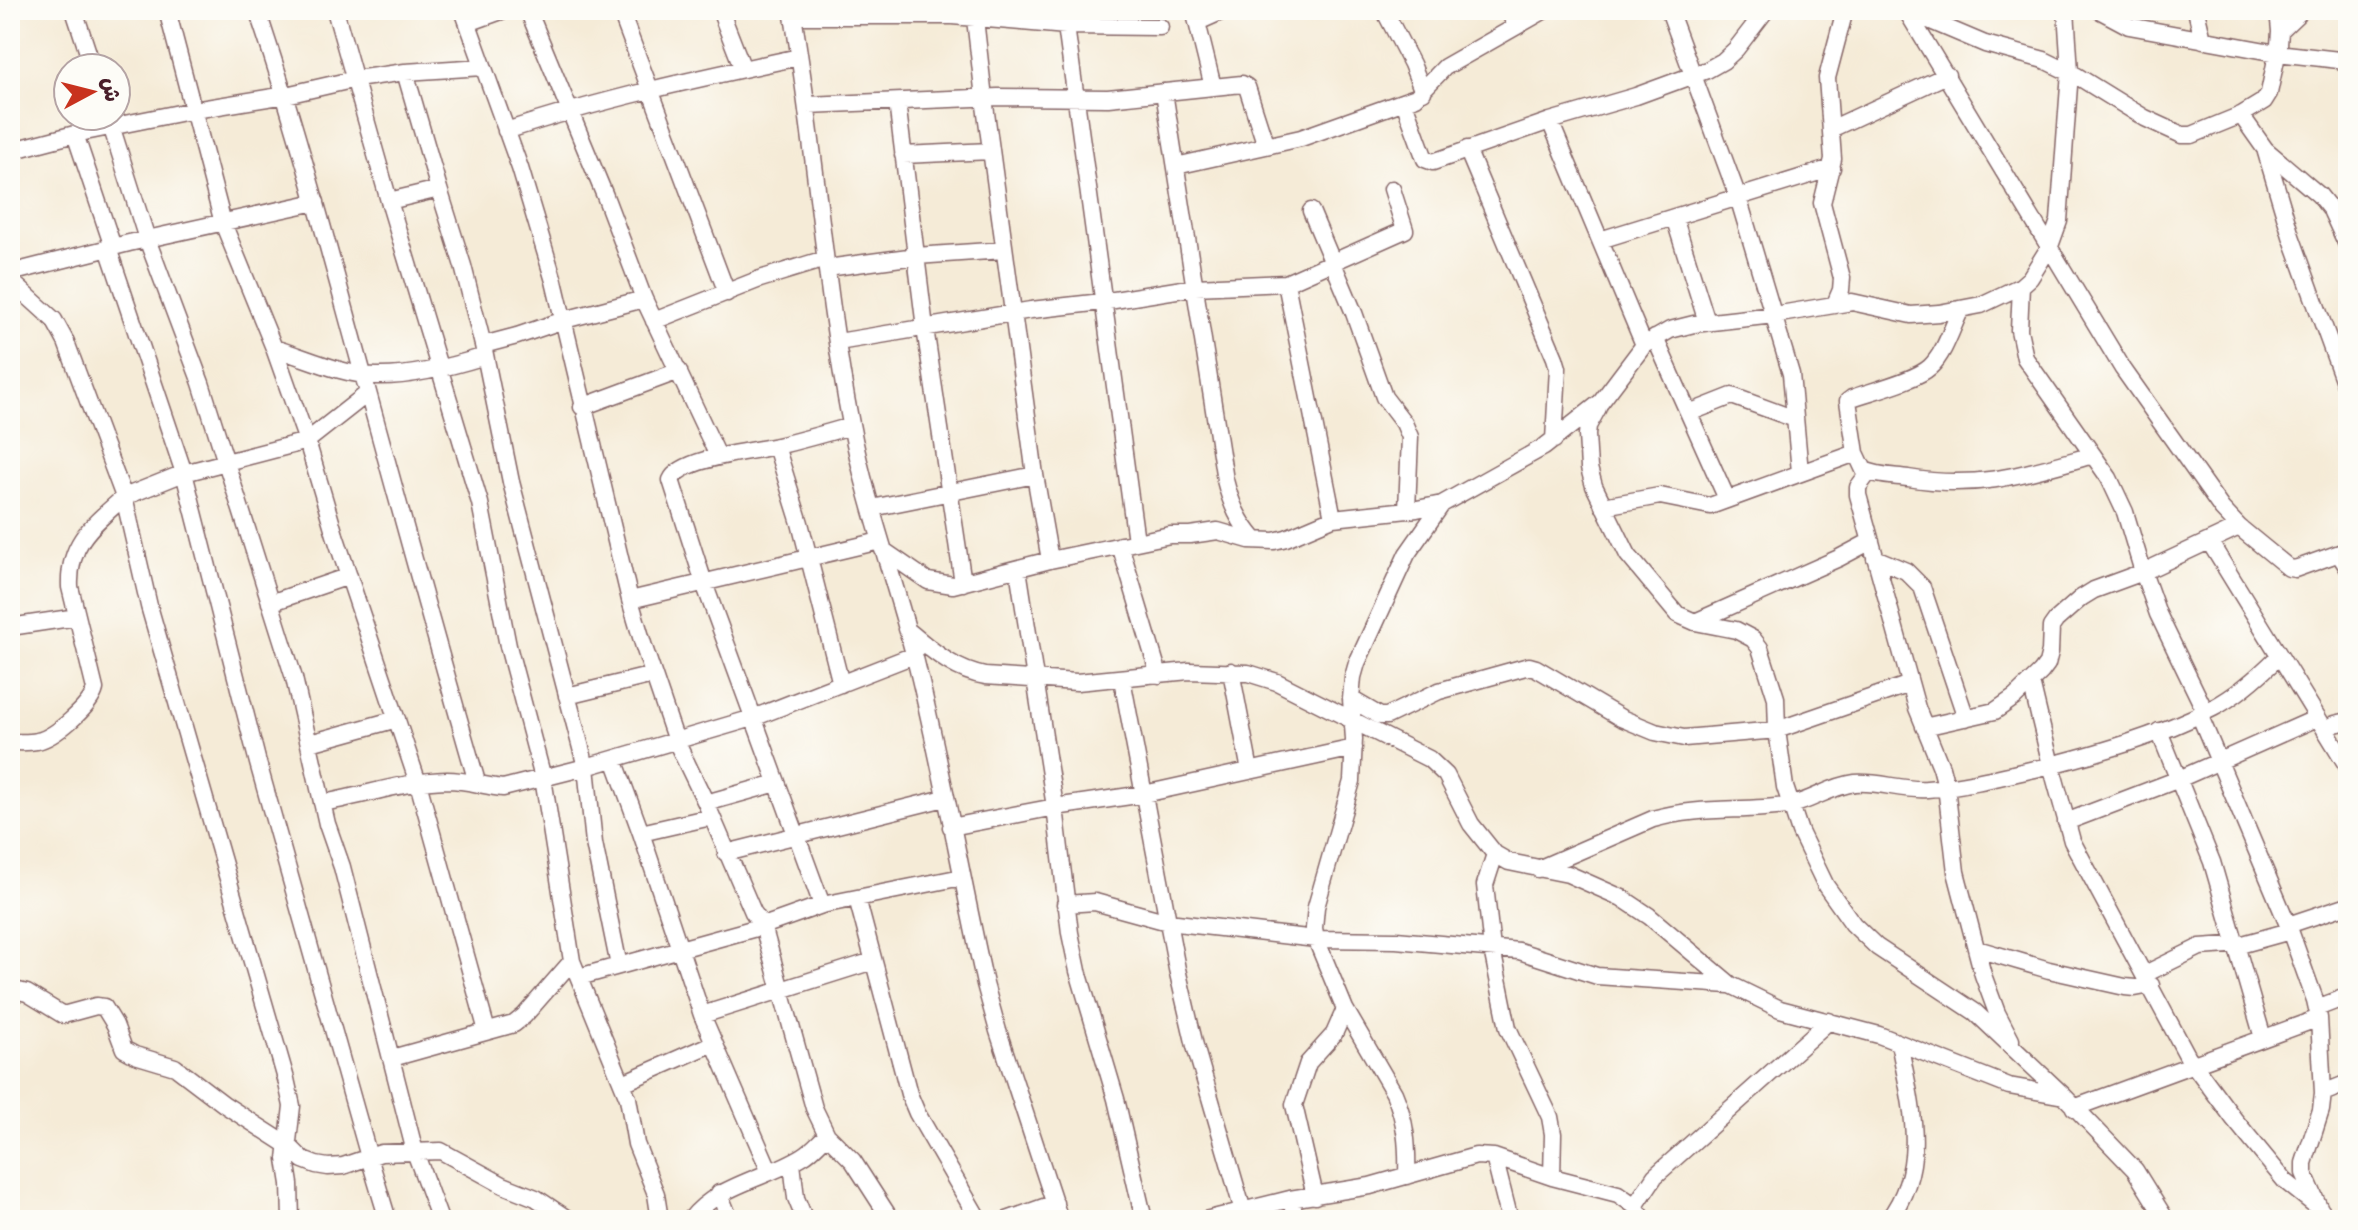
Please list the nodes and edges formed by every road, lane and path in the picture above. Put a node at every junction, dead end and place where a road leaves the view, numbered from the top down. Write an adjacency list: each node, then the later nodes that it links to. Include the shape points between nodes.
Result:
1 (74, 10): 32 (street)
2 (167, 10): 54 (street)
3 (257, 10): 48 (street)
4 (335, 10): 42 (street)
5 (504, 10): 25 (street)
6 (528, 10): 55 (street)
7 (620, 10): 45 (street)
8 (720, 10): 37 (street)
9 (1225, 10): 24 (street)
10 (1384, 10): 47 (street)
11 (1508, 10): 28 (street)
12 (1545, 10): 28 (street)
13 (1669, 10): 40 (street)
14 (1845, 10): 59 (street, via 1827,78)
15 (2066, 10): 39 (street)
16 (2099, 10): 31 (street, via 2129,26)
17 (2196, 10): 31 (street)
18 (2278, 10): 30 (street)
19 (2302, 10): 30 (street)
20 (1764, 11): 40 (street, via 1744,42 1723,61)
21 (1906, 11): 39 (street); 41 (street)
22 (792, 13): 23 (street); 34 (street)
23 (927, 13): 27 (street)
24 (1196, 16): 44 (street)
25 (466, 17): 36 (street)
26 (1063, 18): 27 (street); 29 (street); 50 (street)
27 (975, 19): 49 (street)
28 (1516, 25): 47 (street, via 1445,67)
29 (1160, 27)
30 (2280, 31): 33 (street)
31 (2203, 40): 33 (street)
32 (88, 52)
33 (2277, 53): 35 (street); 56 (street, via 2267,97)
34 (799, 57): 37 (street); 53 (street)
35 (2345, 63): 43 (street)
36 (483, 67): 38 (street); 60 (street)
37 (743, 69): 45 (street)
38 (405, 72): 42 (street); 72 (street)
39 (2070, 72): 56 (street, via 2182,135); 82 (street, via 2059,221)
40 (1692, 75): 58 (street); 74 (street)
41 (1947, 75): 59 (street); 82 (street)
42 (356, 79): 48 (street); 75 (street)
43 (2348, 80)
44 (1213, 87): 46 (street); 64 (street, via 1246,85)
45 (649, 89): 55 (street); 94 (street)
46 (1164, 92): 50 (street); 70 (street)
47 (1423, 92): 52 (street)
48 (286, 95): 54 (street); 76 (street)
49 (984, 98): 50 (street); 51 (street); 68 (street)
50 (1075, 98): 96 (street)
51 (897, 102): 53 (street); 69 (street)
52 (1404, 102): 64 (street); 66 (street, via 1429,162)
53 (807, 105): 88 (street)
54 (194, 110): 57 (street); 79 (street)
55 (570, 110): 60 (street); 95 (street)
56 (2241, 115): 67 (street)
57 (132, 118)
58 (1550, 121): 66 (street); 81 (street)
59 (1831, 129): 71 (street)
60 (506, 131): 101 (street)
61 (80, 132): 63 (street)
62 (113, 132): 80 (street)
63 (75, 134): 65 (street); 83 (street)
64 (1266, 146): 70 (street)
65 (10, 149)
66 (1467, 149): 121 (street, via 1558,368)
67 (2265, 149): 84 (street, via 2319,195); 113 (street)
68 (991, 151): 69 (street); 85 (street)
69 (903, 155): 86 (street)
70 (1176, 166): 93 (street)
71 (1832, 168): 74 (street); 97 (street, via 1822,203 1842,278)
72 (439, 189): 75 (street); 108 (street)
73 (1392, 189): 87 (street, via 1405,230)
74 (1738, 197): 78 (street); 100 (street)
75 (389, 201): 110 (street)
76 (316, 202): 79 (street); 112 (street)
77 (1311, 211): 87 (street)
78 (1674, 217): 81 (street); 103 (street)
79 (223, 223): 80 (street); 107 (street)
80 (147, 239): 83 (street); 127 (street)
81 (1600, 240): 105 (street)
82 (2050, 246): 92 (street); 140 (street, via 2123,369)
83 (110, 247): 89 (street); 130 (street)
84 (2348, 247)
85 (1004, 250): 86 (street); 99 (street)
86 (916, 256): 88 (street); 104 (street)
87 (1333, 261): 91 (street); 138 (street, via 1384,397 1408,430)
88 (826, 263): 94 (street); 106 (street)
89 (10, 273)
90 (10, 280): 133 (street, via 54,320 66,342)
91 (1286, 283): 93 (street); 139 (street)
92 (2021, 286): 98 (street); 125 (street, via 2019,330 2025,358)
93 (1195, 287): 96 (street); 141 (street, via 1225,480 1234,509)
94 (727, 293): 102 (street)
95 (644, 299): 101 (street); 102 (street)
96 (1102, 302): 99 (street); 144 (street)
97 (1835, 304): 98 (street, via 1852,302 1911,315); 100 (street)
98 (1961, 309): 124 (street, via 1931,366 1848,401)
99 (1013, 313): 104 (street); 131 (street)
100 (1774, 315): 103 (street); 119 (street, via 1791,374)
101 (564, 320): 108 (street); 117 (street)
102 (654, 321): 111 (street)
103 (1707, 322): 105 (street, via 1681,326)
104 (925, 328): 106 (street); 132 (street)
105 (1649, 341): 116 (street); 118 (street)
106 (838, 342): 120 (street)
107 (274, 348): 112 (street); 122 (street)
108 (484, 350): 110 (street); 171 (street, via 511,482)
109 (2348, 357): 113 (street)
110 (440, 368): 112 (street); 193 (street, via 480,503 508,646)
111 (679, 371): 117 (street); 126 (street)
112 (363, 374): 114 (street)
113 (2342, 376): 115 (street)
114 (368, 393): 122 (street); 195 (street)
115 (2348, 393)
116 (1601, 402): 121 (street); 136 (street, via 1587,435 1589,468)
117 (582, 407): 155 (street)
118 (1689, 413): 119 (street, via 1732,396); 134 (street)
119 (1795, 419): 128 (street)
120 (851, 426): 123 (street); 137 (street)
121 (1554, 440): 135 (street)
122 (307, 441): 127 (street); 152 (street)
123 (776, 446): 126 (street); 148 (street)
124 (1856, 453): 128 (street); 129 (street)
125 (2093, 455): 129 (street, via 1978,483 1928,482); 151 (street, via 2117,492)
126 (718, 456): 153 (street, via 679,470 671,480)
127 (227, 463): 130 (street); 156 (street)
128 (1800, 472): 134 (street)
129 (1869, 472): 142 (street, via 1857,491)
130 (184, 473): 133 (street); 252 (street, via 258,763)
131 (1035, 475): 132 (street); 149 (street)
132 (950, 492): 137 (street); 154 (street)
133 (124, 497): 157 (street, via 86,531 72,556 70,587); 250 (street, via 149,606 286,1079 292,1106)
134 (1727, 499): 136 (street, via 1703,506 1660,496)
135 (1442, 504): 138 (street); 172 (street, via 1407,554 1357,663)
136 (1603, 506): 158 (street, via 1628,555 1677,614)
137 (872, 508): 145 (street)
138 (1407, 510): 139 (street)
139 (1333, 518): 141 (street, via 1281,540)
140 (2239, 527): 143 (street); 146 (street, via 2289,568)
141 (1255, 540): 144 (street, via 1218,531)
142 (1871, 541): 147 (street); 158 (street)
143 (2209, 541): 151 (street); 162 (street)
144 (1128, 543): 149 (street); 165 (street)
145 (881, 546): 148 (street); 154 (street, via 928,581); 160 (street)
146 (2345, 557)
147 (1875, 558): 170 (street); 175 (street, via 1906,571 1922,587)
148 (809, 559): 153 (street); 169 (street)
149 (1050, 560): 150 (street)
150 (1018, 569): 154 (street); 167 (street)
151 (2143, 572): 168 (street, via 2094,590 2056,620 2047,664); 173 (street)
152 (349, 576): 156 (street); 176 (street)
153 (704, 583): 155 (street); 174 (street)
154 (963, 583)
155 (630, 600): 164 (street)
156 (270, 603): 185 (street)
157 (77, 617): 159 (street); 184 (street, via 93,696 39,741)
158 (1695, 622): 181 (street, via 1736,630 1760,648 1776,698)
159 (10, 627)
160 (906, 629): 161 (street); 167 (street, via 959,669)
161 (914, 655): 169 (street); 200 (street)
162 (2279, 656): 173 (street, via 2238,692); 179 (street)
163 (1231, 671): 165 (street); 178 (street, via 1277,682); 192 (street)
164 (653, 675): 171 (street); 183 (street)
165 (1159, 675): 166 (street)
166 (1122, 679): 167 (street); 199 (street)
167 (1035, 680): 203 (street)
168 (2031, 682): 175 (street, via 1995,711); 189 (street)
169 (841, 684): 174 (street)
170 (1910, 684): 180 (street); 181 (street)
171 (567, 696): 190 (street)
172 (1351, 699): 178 (street); 181 (street, via 1387,716 1439,691 1529,666 1621,718 1672,737)
173 (2202, 712): 182 (street); 188 (street)
174 (753, 718): 183 (street); 197 (street)
175 (1966, 718): 180 (street)
176 (397, 719): 185 (street); 196 (street)
177 (2348, 721): 179 (street)
178 (1352, 722): 186 (street); 210 (street, via 1439,767)
179 (2321, 724): 188 (street); 191 (street)
180 (1924, 727): 198 (street)
181 (1777, 730): 202 (street)
182 (2159, 731): 189 (street); 194 (street)
183 (676, 741): 187 (street); 204 (street)
184 (10, 742)
185 (310, 743): 201 (street)
186 (1354, 748): 192 (street); 220 (street, via 1352,781 1316,907)
187 (614, 759): 190 (street); 207 (street)
188 (2219, 762): 194 (street); 219 (street)
189 (2051, 765): 198 (street); 205 (street)
190 (586, 767): 193 (street); 227 (street, via 594,843)
191 (2348, 767)
192 (1250, 771): 199 (street)
193 (543, 778): 195 (street, via 503,788); 225 (street)
194 (2179, 779): 205 (street); 221 (street, via 2212,862)
195 (477, 782): 196 (street)
196 (418, 783): 201 (street); 238 (street)
197 (777, 783): 204 (street); 208 (street)
198 (1946, 786): 202 (street, via 1848,784); 224 (street, via 1956,872)
199 (1144, 794): 203 (street); 217 (street)
200 (945, 798): 206 (street); 208 (street)
201 (322, 803): 243 (street)
202 (1790, 805): 211 (street, via 1667,815); 242 (street, via 1826,886 1853,924 1877,947 1975,1012)
203 (1055, 807): 206 (street); 214 (street)
204 (708, 810): 207 (street); 209 (street)
205 (2066, 822): 229 (street)
206 (951, 827): 212 (street)
207 (641, 833): 222 (street)
208 (797, 836): 209 (street); 215 (street)
209 (726, 853): 218 (street)
210 (1495, 854): 211 (street); 223 (street, via 1485,885)
211 (1538, 869): 230 (street, via 1580,878 1638,908)
212 (962, 877): 213 (street); 262 (street, via 998,1031)
213 (857, 898): 215 (street); 226 (street)
214 (1065, 904): 217 (street, via 1095,902); 276 (street)
215 (822, 905): 218 (street)
216 (2346, 911): 219 (street)
217 (1168, 922): 220 (street); 261 (street, via 1195,1046)
218 (763, 926): 222 (street); 232 (street)
219 (2289, 928): 221 (street); 235 (street)
220 (1316, 939): 223 (street); 234 (street)
221 (2235, 945): 229 (street, via 2200,947); 239 (street)
222 (680, 949): 227 (street); 236 (street)
223 (1492, 949): 230 (street, via 1532,954 1597,976); 257 (street, via 1508,1028 1550,1117)
224 (1977, 949): 229 (street, via 2125,987); 242 (street, via 1997,1013)
225 (572, 961): 228 (street); 238 (street, via 524,1016)
226 (873, 961): 232 (street); 274 (street, via 909,1094)
227 (619, 966): 228 (street)
228 (579, 977): 245 (street)
229 (2148, 980): 244 (street)
230 (1731, 985): 237 (street, via 1780,1009)
231 (10, 989): 250 (street, via 63,1015 104,1007 124,1049 175,1067)
232 (782, 989): 236 (street); 249 (street, via 814,1108)
233 (2348, 996): 235 (street)
234 (1345, 1009): 256 (street, via 1400,1108 1408,1146); 259 (street, via 1334,1034 1308,1063 1294,1105)
235 (2318, 1013): 239 (street); 247 (street)
236 (702, 1015): 240 (street)
237 (1829, 1021): 241 (street); 263 (street, via 1655,1176)
238 (487, 1031): 243 (street)
239 (2263, 1038): 244 (street)
240 (714, 1043): 245 (street); 255 (street)
241 (1899, 1043): 248 (street, via 2009,1086); 280 (street, via 1915,1139 1909,1180)
242 (2018, 1052): 248 (street)
243 (392, 1058): 251 (street)
244 (2193, 1064): 248 (street); 264 (street, via 2285,1181)
245 (623, 1083): 269 (street)
246 (2348, 1083): 247 (street)
247 (2323, 1093): 264 (street, via 2304,1173)
248 (2069, 1102): 281 (street, via 2135,1170)
249 (827, 1135): 254 (street); 273 (street, via 853,1161)
250 (289, 1146): 252 (street, via 303,1160 328,1167); 265 (street)
251 (415, 1152): 252 (street); 267 (street); 268 (street, via 441,1151)
252 (369, 1157): 266 (street)
253 (1494, 1157): 256 (street, via 1476,1156); 257 (street); 279 (street)
254 (792, 1163): 255 (street); 272 (street)
255 (770, 1172): 258 (street)
256 (1407, 1176): 259 (street)
257 (1552, 1177): 263 (street, via 1618,1194)
258 (719, 1193): 270 (street); 271 (street)
259 (1315, 1196): 260 (street)
260 (1290, 1199): 261 (street); 278 (street)
261 (1243, 1211): 277 (street)
262 (1058, 1212): 275 (street)
263 (1640, 1213)
264 (2324, 1214)
265 (291, 1220)
266 (388, 1220)
267 (440, 1220)
268 (569, 1220)
269 (660, 1220)
270 (690, 1220)
271 (730, 1220)
272 (805, 1220)
273 (891, 1220)
274 (979, 1220)
275 (1007, 1220)
276 (1144, 1220)
277 (1206, 1220)
278 (1297, 1220)
279 (1510, 1220)
280 (1888, 1220)
281 (2166, 1220)

